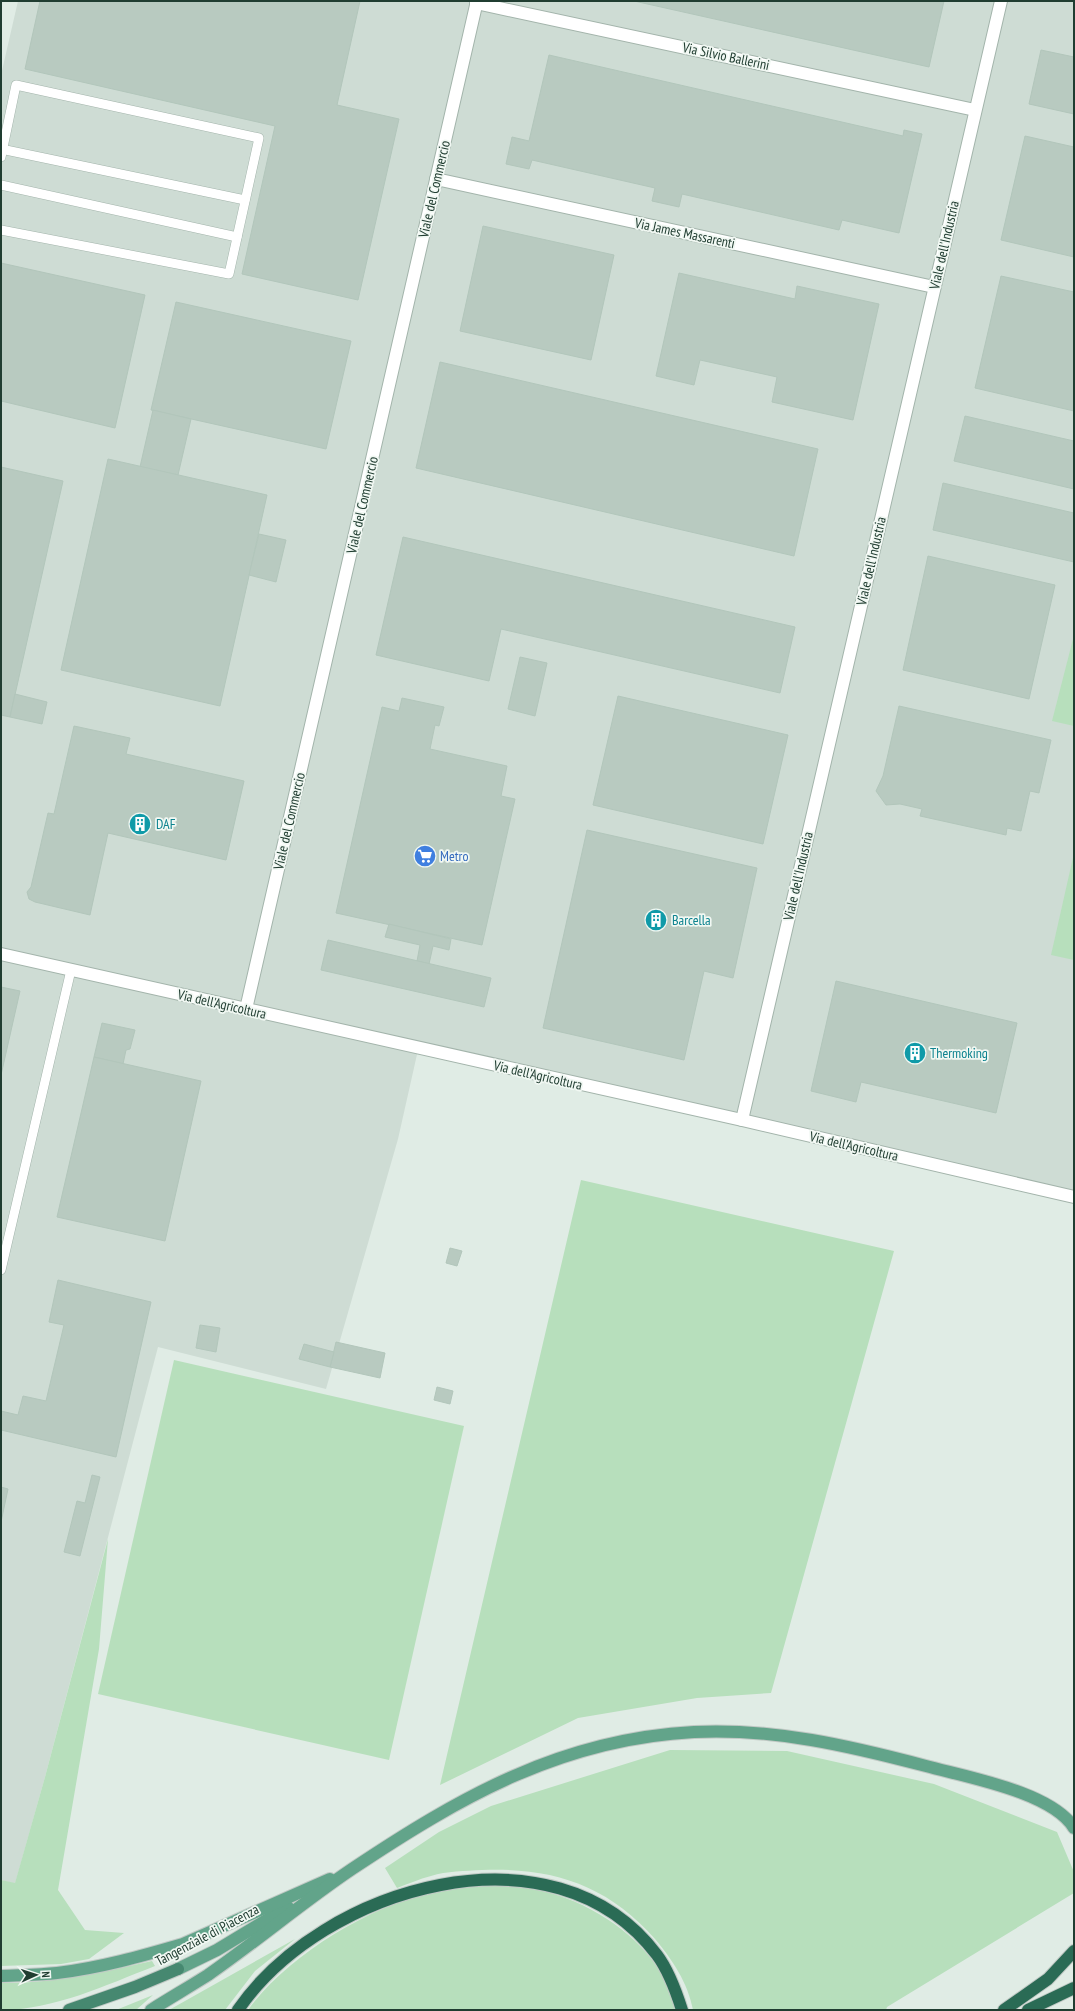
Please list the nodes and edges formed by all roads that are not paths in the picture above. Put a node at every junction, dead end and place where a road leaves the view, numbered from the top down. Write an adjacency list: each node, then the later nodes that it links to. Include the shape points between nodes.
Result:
1 (1000, 1): 3 (street, Viale dell'Industria)
2 (476, 2): 3 (street, Via Silvio Ballerini); 5 (street, Viale del Commercio)
3 (975, 110): 10 (street, Viale dell'Industria)
4 (2, 151): 7 (lane); 7 (lane, via 16,85 259,138)
5 (436, 179): 10 (street, Via James Massarenti); 13 (street, Viale del Commercio)
6 (1, 185): 9 (lane)
7 (245, 200): 9 (lane)
8 (1, 230): 9 (lane, via 228,274)
9 (237, 237)
10 (934, 287): 14 (street, Viale dell'Industria)
11 (1, 954): 12 (street, Via dell'Agricoltura)
12 (71, 970): 13 (street, Via dell'Agricoltura); 16 (lane)
13 (246, 1009): 14 (street, Via dell'Agricoltura)
14 (742, 1120): 15 (street, Via dell'Agricoltura)
15 (1074, 1197)
16 (1, 1270)
17 (1072, 1824): 18 (main road, via 1049,1805 1027,1795 866,1750 783,1735 695,1732 611,1744 522,1771 475,1793)
18 (351, 1870): 20 (main road, Tangenziale di Piacenza, via 217,1950); 21 (main road, via 183,1944 128,1960 57,1973); 24 (main road, via 206,1976)
19 (1074, 1951): 27 (highway, via 1048,1979)
20 (178, 1969): 23 (highway, Tangenziale di Piacenza, via 128,1990)
21 (1, 1976)
22 (1074, 1988): 28 (highway)
23 (69, 2010)
24 (151, 2010)
25 (238, 2010): 26 (highway, via 260,1982 277,1966 296,1950 341,1921 416,1889 463,1880 521,1881 553,1888 594,1903 612,1913 627,1924 657,1955 668,1974)
26 (682, 2010)
27 (1004, 2010)
28 (1028, 2010)

